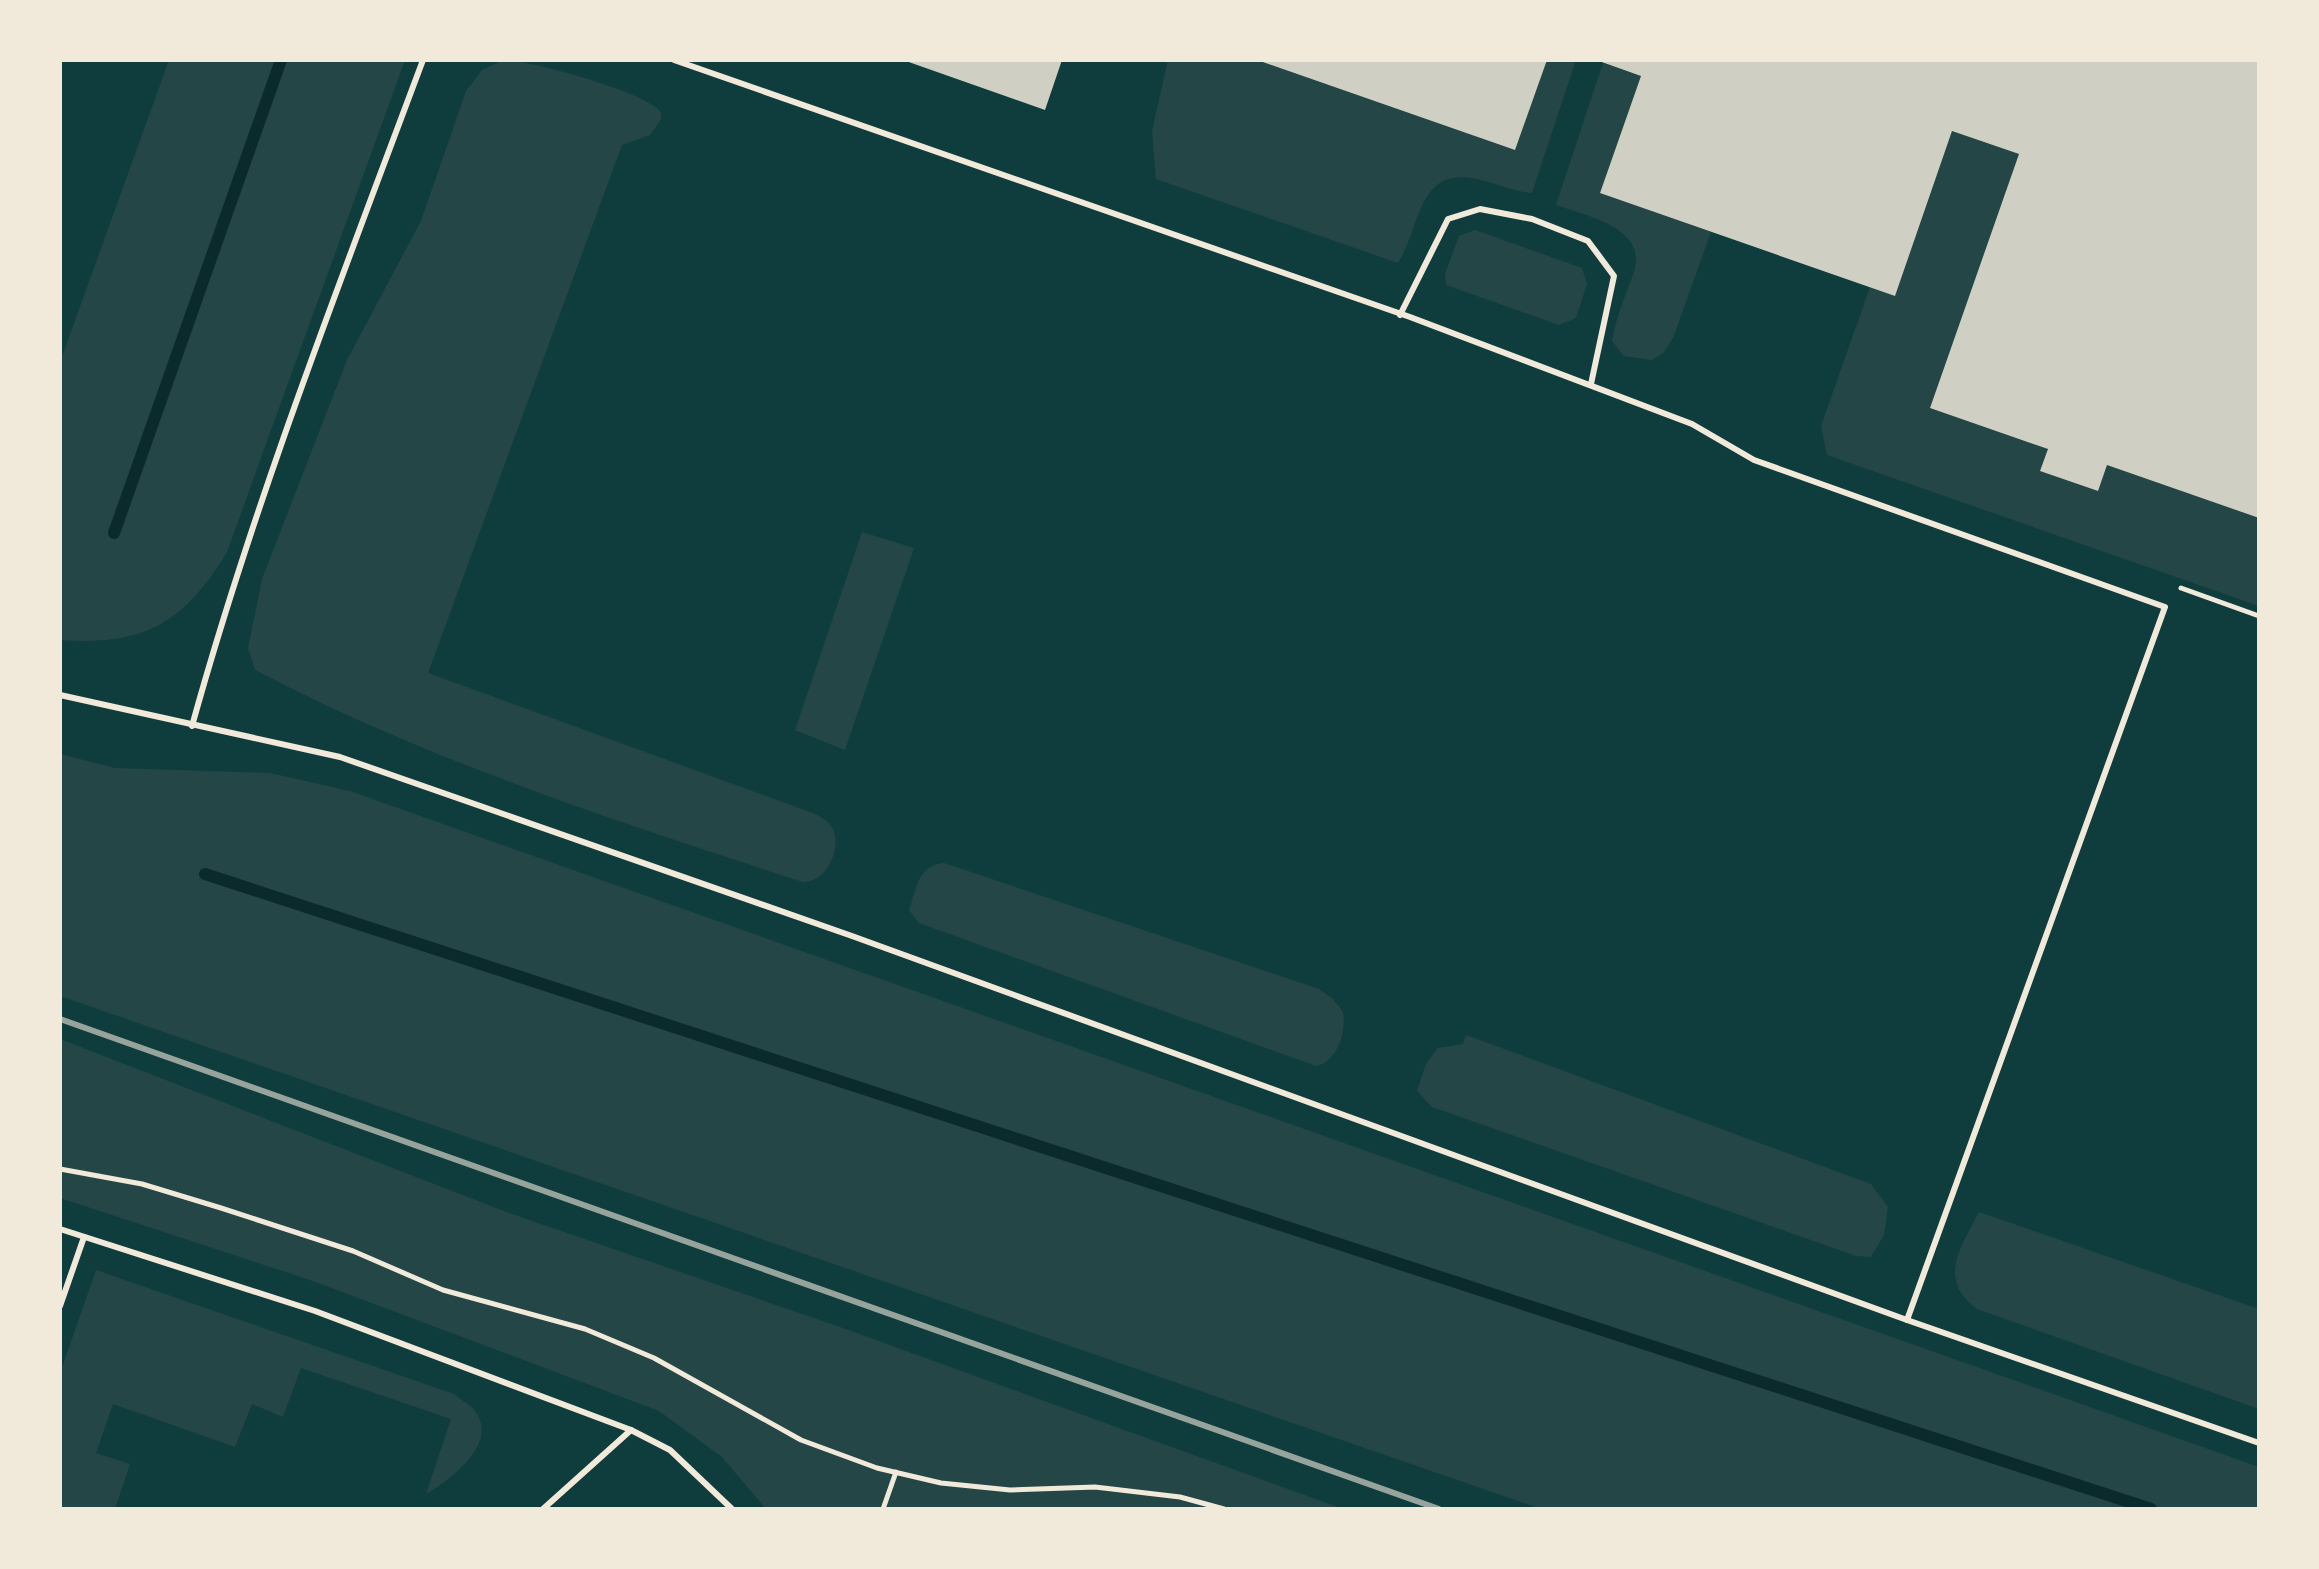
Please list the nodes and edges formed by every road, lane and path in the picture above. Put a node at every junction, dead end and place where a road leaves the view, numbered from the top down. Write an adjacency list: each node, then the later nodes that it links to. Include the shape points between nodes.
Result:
1 (423, 60): 6 (lane, via 230,592)
2 (674, 60): 3 (lane)
3 (1400, 315): 4 (lane); 4 (lane, via 1448,219 1480,209 1532,219 1588,241 1614,276)
4 (1591, 384): 11 (lane, via 1692,424 1765,464 2165,607)
5 (60, 695): 6 (lane)
6 (192, 726): 11 (lane, via 340,757 852,936)
7 (60, 1169): 14 (path, via 142,1184 221,1208 353,1251 443,1290 585,1329 654,1358 801,1440)
8 (60, 1229): 9 (lane)
9 (84, 1237): 10 (lane); 12 (lane, via 315,1311)
10 (60, 1306)
11 (1907, 1320): 13 (lane)
12 (631, 1430): 15 (lane); 16 (lane, via 670,1450)
13 (2259, 1443)
14 (896, 1472): 17 (path); 18 (path, via 1010,1490 1095,1487 1180,1497)
15 (543, 1509)
16 (732, 1509)
17 (883, 1509)
18 (1224, 1509)

